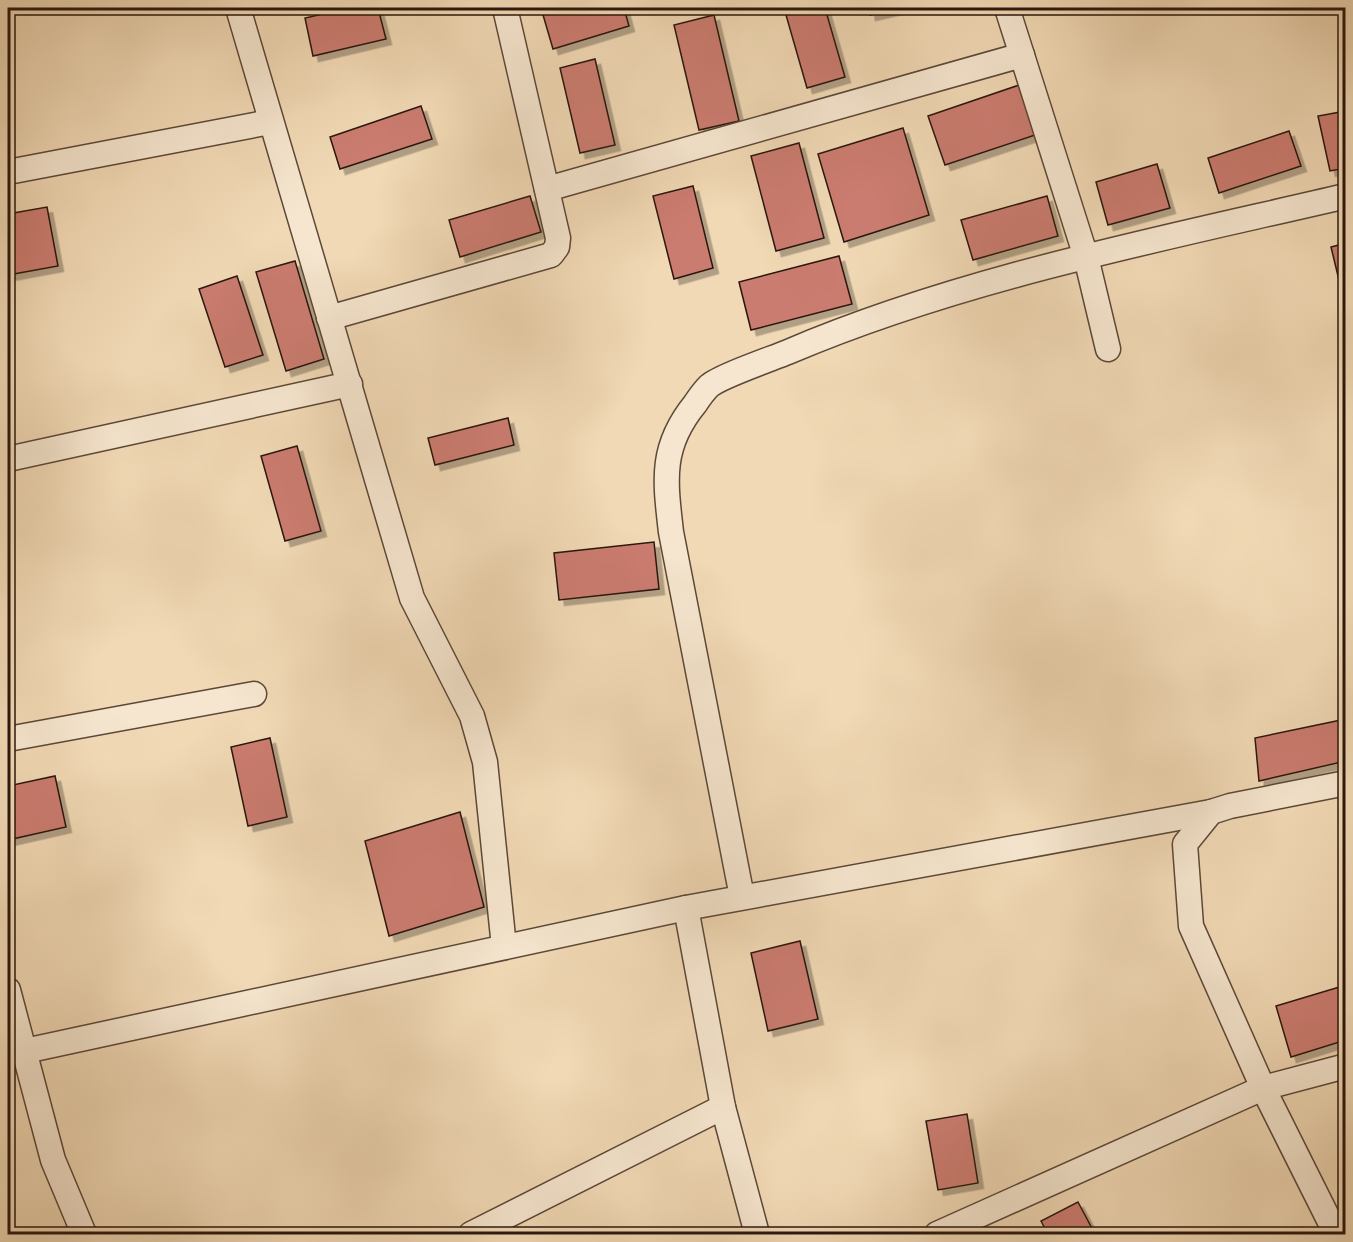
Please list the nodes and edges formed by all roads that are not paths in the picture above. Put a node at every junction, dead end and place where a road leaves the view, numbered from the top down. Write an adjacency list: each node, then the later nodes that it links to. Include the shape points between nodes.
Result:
1 (238, 8): 5 (street)
2 (505, 8): 7 (street)
3 (1006, 8): 4 (street)
4 (1022, 55): 7 (street); 9 (street)
5 (270, 122): 6 (street); 10 (street)
6 (8, 172)
7 (547, 189): 10 (street, via 558,238 550,255)
8 (1346, 196): 9 (street)
9 (1086, 257): 11 (street); 18 (street, via 950,295 817,339 710,386 672,438 665,486 671,532)
10 (329, 318): 12 (street)
11 (1108, 349)
12 (350, 384): 13 (street); 20 (street, via 412,598 472,716 485,762)
13 (8, 459)
14 (254, 694): 15 (street)
15 (8, 739)
16 (1346, 783): 17 (street)
17 (1211, 812): 18 (street); 24 (street, via 1185,844 1191,926)
18 (742, 897): 19 (street)
19 (687, 908): 20 (street); 25 (street)
20 (504, 947): 22 (street)
21 (8, 990): 22 (street)
22 (16, 1050): 26 (street, via 53,1160)
23 (1346, 1066): 24 (street)
24 (1263, 1088): 29 (street); 30 (street)
25 (723, 1107): 27 (street); 28 (street)
26 (84, 1234)
27 (471, 1234)
28 (757, 1234)
29 (937, 1234)
30 (1336, 1234)

